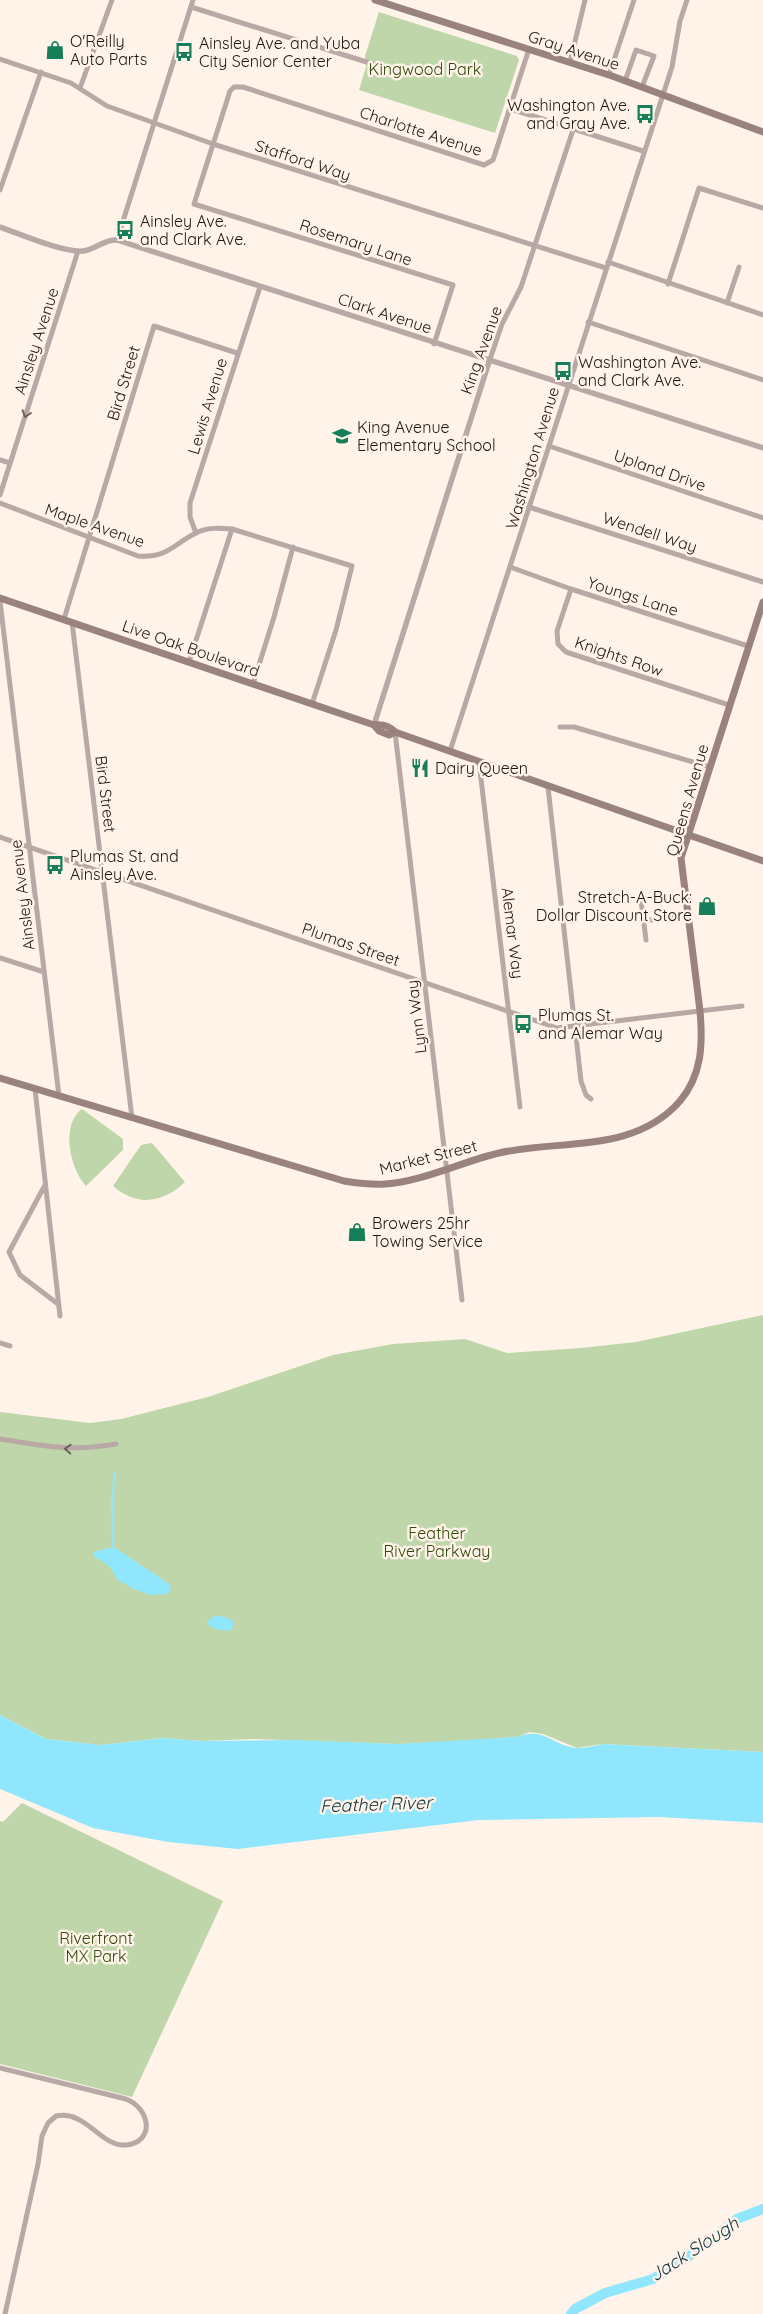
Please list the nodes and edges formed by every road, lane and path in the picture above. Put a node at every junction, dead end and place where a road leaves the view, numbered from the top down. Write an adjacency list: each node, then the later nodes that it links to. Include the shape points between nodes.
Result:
1 (112, 0): 16 (street)
2 (193, 0): 7 (street)
3 (375, 0): 8 (main road, Gray Avenue)
4 (585, 0): 10 (street)
5 (634, 0): 13 (street)
6 (687, 0): 17 (street, Washington Avenue, via 672,67)
7 (191, 7): 11 (street); 19 (street)
8 (529, 49): 10 (main road, Gray Avenue); 18 (street, Charlotte Avenue)
9 (0, 59): 12 (street, Stafford Way)
10 (570, 62): 13 (main road, Gray Avenue)
11 (373, 64)
12 (40, 72): 16 (street, Stafford Way); 24 (street)
13 (610, 76): 14 (main road, Gray Avenue)
14 (625, 81): 15 (main road, Gray Avenue); 15 (street, via 636,50 654,56)
15 (642, 87): 17 (main road, Gray Avenue)
16 (80, 88): 19 (street, Stafford Way, via 107,106)
17 (661, 94): 21 (main road, Gray Avenue); 23 (street, Washington Avenue)
18 (511, 109): 20 (street); 22 (street, Charlotte Avenue, via 493,160 484,165 243,87 234,87)
19 (153, 123): 22 (street, Stafford Way); 27 (street)
20 (574, 130): 23 (street); 28 (street, King Avenue)
21 (763, 132)
22 (213, 144): 28 (street, Stafford Way); 37 (street, Rosemary Lane, via 194,204 453,285)
23 (643, 151): 30 (street, Washington Avenue)
24 (0, 190)
25 (763, 208): 32 (street, via 699,188)
26 (0, 227): 29 (street)
27 (117, 240): 29 (street); 33 (street, Clark Avenue)
28 (535, 246): 30 (street, Stafford Way); 39 (street, King Avenue, via 521,287 502,324)
29 (78, 251): 45 (street, Ainsley Avenue, one-way to 45)
30 (607, 265): 32 (street, Stafford Way); 36 (street, Washington Avenue)
31 (739, 267): 34 (street)
32 (668, 284): 34 (street, Stafford Way)
33 (260, 287): 37 (street, Clark Avenue); 38 (street, Lewis Avenue)
34 (727, 303): 35 (street, Stafford Way)
35 (763, 315)
36 (588, 322): 40 (street); 41 (street, Washington Avenue)
37 (434, 344): 39 (street, Clark Avenue)
38 (237, 353): 51 (street, Lewis Avenue, via 190,503 190,517); 52 (street, Bird Street, via 154,326)
39 (490, 362): 41 (street, Clark Avenue); 66 (street, King Avenue)
40 (763, 380)
41 (567, 386): 42 (street, Washington Avenue); 43 (street, Clark Avenue)
42 (548, 446): 48 (street, Washington Avenue); 49 (street, Upland Drive)
43 (763, 448)
44 (0, 460): 45 (street)
45 (10, 463): 46 (street, Ainsley Avenue)
46 (0, 495)
47 (0, 504): 52 (street, Maple Avenue)
48 (529, 507): 54 (street, Washington Avenue); 55 (street, Wendell Way)
49 (763, 518)
50 (232, 529): 51 (street, Maple Avenue, via 213,528); 53 (street, Maple Avenue); 62 (street)
51 (196, 533): 52 (street, Maple Avenue, via 174,549 151,557 138,556)
52 (89, 538): 59 (street, Bird Street)
53 (293, 547): 63 (street); 64 (street, Maple Avenue, via 352,566)
54 (510, 567): 56 (street, Youngs Lane); 69 (street, Washington Avenue)
55 (763, 582)
56 (571, 589): 61 (street, Youngs Lane); 65 (street, Knights Row, via 557,631 558,644 566,652)
57 (0, 599): 59 (main road, Live Oak Boulevard); 75 (street, Ainsley Avenue)
58 (763, 602): 61 (main road, Queens Avenue)
59 (64, 619): 60 (main road, Live Oak Boulevard)
60 (72, 622): 62 (main road, Live Oak Boulevard); 77 (street, Bird Street)
61 (748, 646): 65 (main road, Queens Avenue)
62 (189, 662): 63 (main road, Live Oak Boulevard)
63 (253, 684): 64 (main road, Live Oak Boulevard)
64 (312, 704): 66 (main road, Live Oak Boulevard)
65 (729, 705): 71 (main road, Queens Avenue)
66 (374, 725): 68 (main road, Live Oak Boulevard, via 389,735)
67 (560, 727): 71 (street, via 574,727)
68 (395, 732): 69 (main road, Live Oak Boulevard); 84 (street, Lynn Way)
69 (450, 751): 70 (main road, Live Oak Boulevard)
70 (479, 762): 72 (main road, Live Oak Boulevard); 87 (street, Alemar Way)
71 (710, 767): 73 (main road, Queens Avenue)
72 (548, 787): 73 (main road, Live Oak Boulevard); 88 (street)
73 (688, 835): 76 (main road, Live Oak Boulevard); 79 (main road, Queens Avenue, via 681,864)
74 (0, 836): 75 (street, Plumas Street)
75 (29, 846): 77 (street, Plumas Street); 83 (street, Ainsley Avenue)
76 (763, 861)
77 (102, 871): 84 (street, Plumas Street); 94 (street, Bird Street)
78 (641, 900): 80 (street)
79 (688, 914): 80 (street); 86 (main road, Queens Avenue)
80 (644, 921): 81 (street)
81 (646, 940)
82 (0, 958): 83 (street)
83 (44, 972): 91 (street, Ainsley Avenue)
84 (425, 983): 87 (street, Plumas Street); 95 (street, Lynn Way)
85 (742, 1006): 86 (street, Plumas Street)
86 (700, 1011): 88 (street, Plumas Street); 95 (main road, Market Street, via 702,1045 694,1078 673,1109 652,1125 613,1139 499,1153)
87 (510, 1012): 88 (street, Plumas Street, via 556,1028); 93 (street, Alemar Way)
88 (576, 1027): 92 (street, via 581,1081)
89 (0, 1078): 90 (main road, Market Street)
90 (36, 1090): 91 (main road, Market Street); 96 (street)
91 (59, 1096): 94 (main road, Market Street)
92 (591, 1099)
93 (520, 1107)
94 (132, 1118): 95 (main road, Market Street, via 344,1181 387,1184)
95 (446, 1169): 97 (street, Lynn Way)
96 (46, 1184): 98 (street); 98 (street, via 9,1252 20,1275)
97 (462, 1300)
98 (58, 1304): 99 (street)
99 (60, 1316)
100 (0, 1343): 101 (street)
101 (10, 1346)
102 (0, 1439): 103 (street, one-way to 102, via 62,1449)
103 (116, 1444)
104 (0, 2068): 105 (street, via 133,2102 144,2112 146,2128 139,2140 126,2145 118,2144 75,2117 56,2116 48,2123 42,2136)
105 (5, 2314)

